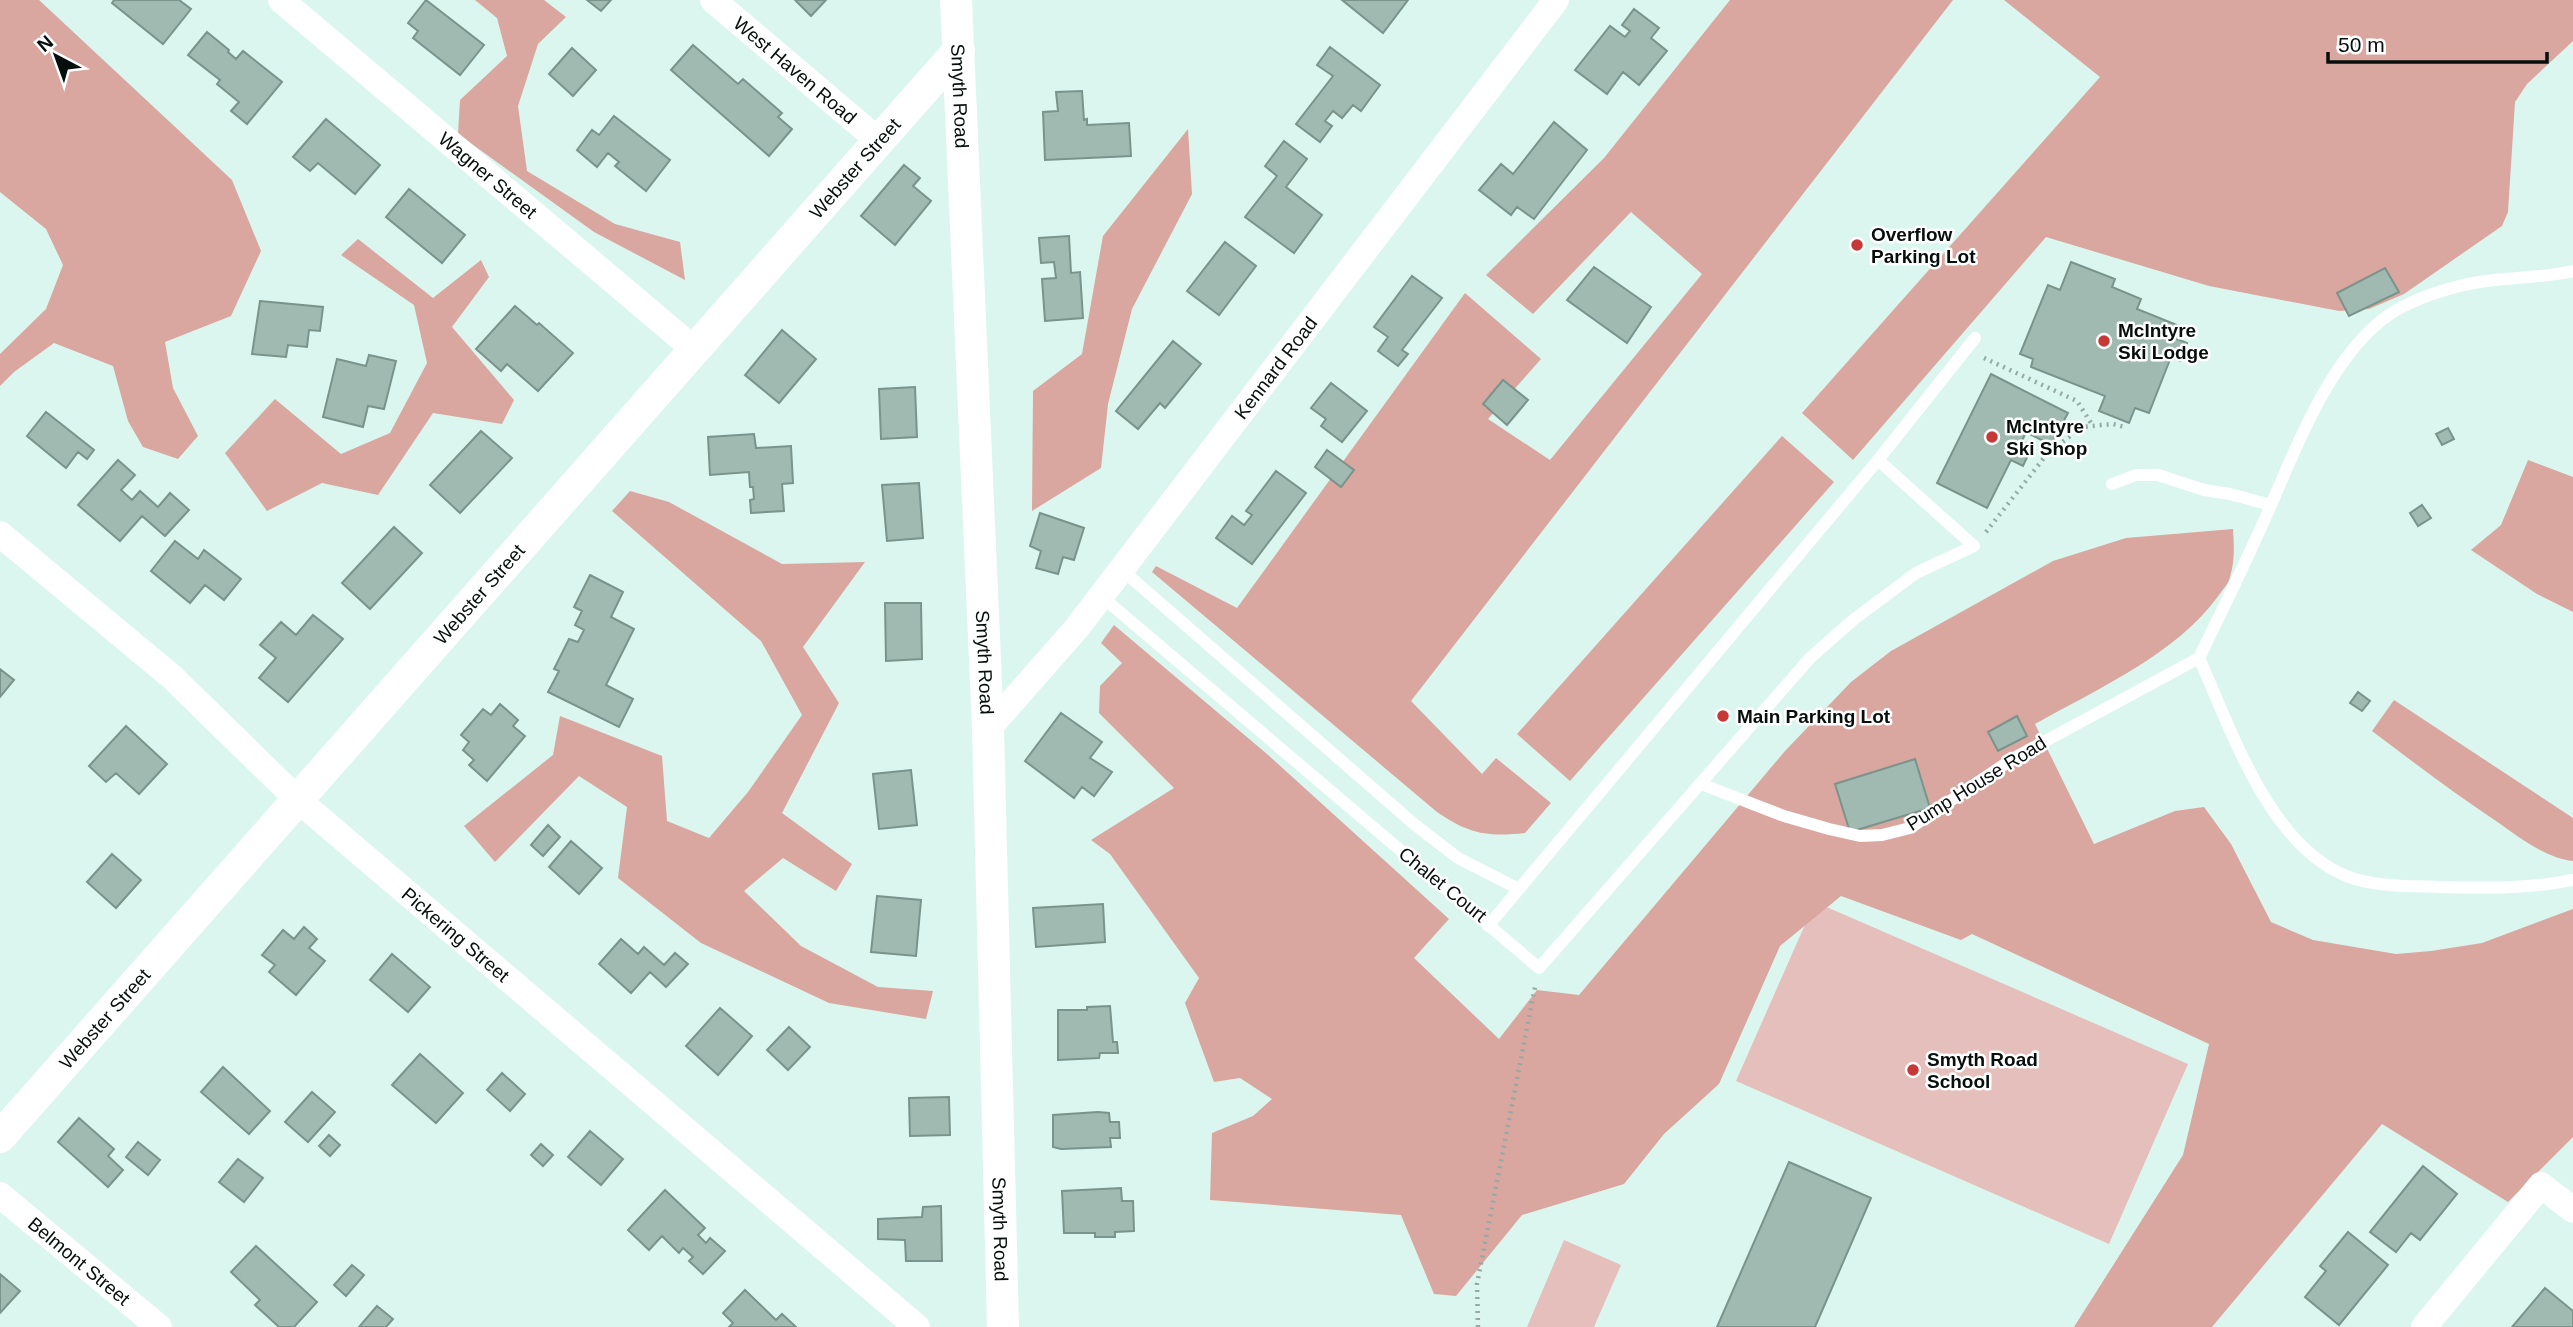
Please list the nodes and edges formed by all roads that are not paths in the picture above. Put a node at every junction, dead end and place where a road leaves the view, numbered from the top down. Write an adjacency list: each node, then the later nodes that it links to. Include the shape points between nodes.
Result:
1 (281, 0): 9 (street, Wagner Street)
2 (713, 0): 6 (street, West Haven Road)
3 (956, 0): 5 (street, Smyth Road)
4 (1556, 0): 14 (street, Kennard Road)
5 (959, 50): 6 (street, Webster Street); 17 (street, Smyth Road)
6 (879, 141): 9 (street, Webster Street)
7 (2573, 271): 12 (lane, via 2477,283 2438,293 2386,316 2341,365 2315,408)
8 (1975, 338): 10 (lane)
9 (695, 350): 19 (street, Webster Street)
10 (1878, 460): 18 (lane, via 1975,546 1916,573 1853,620 1819,650); 21 (lane)
11 (2112, 484): 12 (lane, via 2136,475 2158,475)
12 (2271, 505): 16 (lane)
13 (0, 534): 19 (street, Pickering Street, via 172,677)
14 (1121, 569): 15 (street, Kennard Road); 21 (lane, Chalet Court, via 1415,824 1458,858)
15 (1101, 596): 17 (street, Kennard Road); 22 (lane, Chalet Court)
16 (2199, 658): 18 (lane, Pump House Road, via 2014,758 1910,828 1882,835 1829,829); 20 (lane, via 2246,763 2282,823 2325,864 2380,885 2494,888)
17 (988, 729): 28 (street, Smyth Road)
18 (1701, 785): 22 (lane, via 1539,968)
19 (298, 800): 23 (street, Webster Street); 27 (street, Pickering Street)
20 (2573, 880)
21 (1517, 888): 22 (lane, Chalet Court)
22 (1488, 926)
23 (0, 1138)
24 (0, 1195): 26 (street, Belmont Street)
25 (2573, 1210): 29 (street, via 2541,1185)
26 (159, 1327)
27 (917, 1327)
28 (1003, 1327)
29 (2424, 1327)

